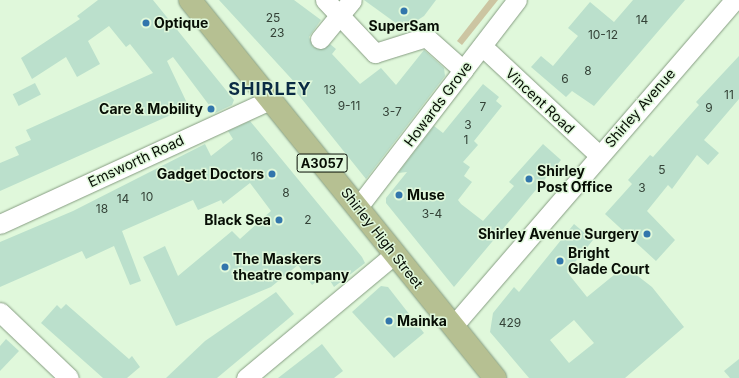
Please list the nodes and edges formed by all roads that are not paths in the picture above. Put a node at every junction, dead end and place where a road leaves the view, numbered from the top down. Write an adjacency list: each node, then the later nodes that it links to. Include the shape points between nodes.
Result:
1 (190, 0): 10 (main road, Shirley High Street / A3057)
2 (325, 0): 6 (street)
3 (352, 0): 6 (street)
4 (517, 0): 8 (street, Howards Grove)
5 (734, 0): 11 (street, Shirley Avenue)
6 (339, 16): 7 (street); 9 (street, via 375,53 426,37)
7 (320, 39)
8 (482, 46): 9 (street, Howards Grove); 11 (street, Vincent Road)
9 (463, 70): 12 (street, Howards Grove)
10 (272, 99): 12 (main road, Shirley High Street / A3057); 13 (street, Emsworth Road)
11 (599, 155): 16 (street, Shirley Avenue)
12 (358, 207): 14 (main road, Shirley High Street / A3057)
13 (0, 224)
14 (395, 254): 16 (main road, Shirley High Street / A3057); 18 (street)
15 (0, 312): 17 (street)
16 (453, 326): 19 (main road, A3057)
17 (69, 378)
18 (246, 378)
19 (496, 378)

